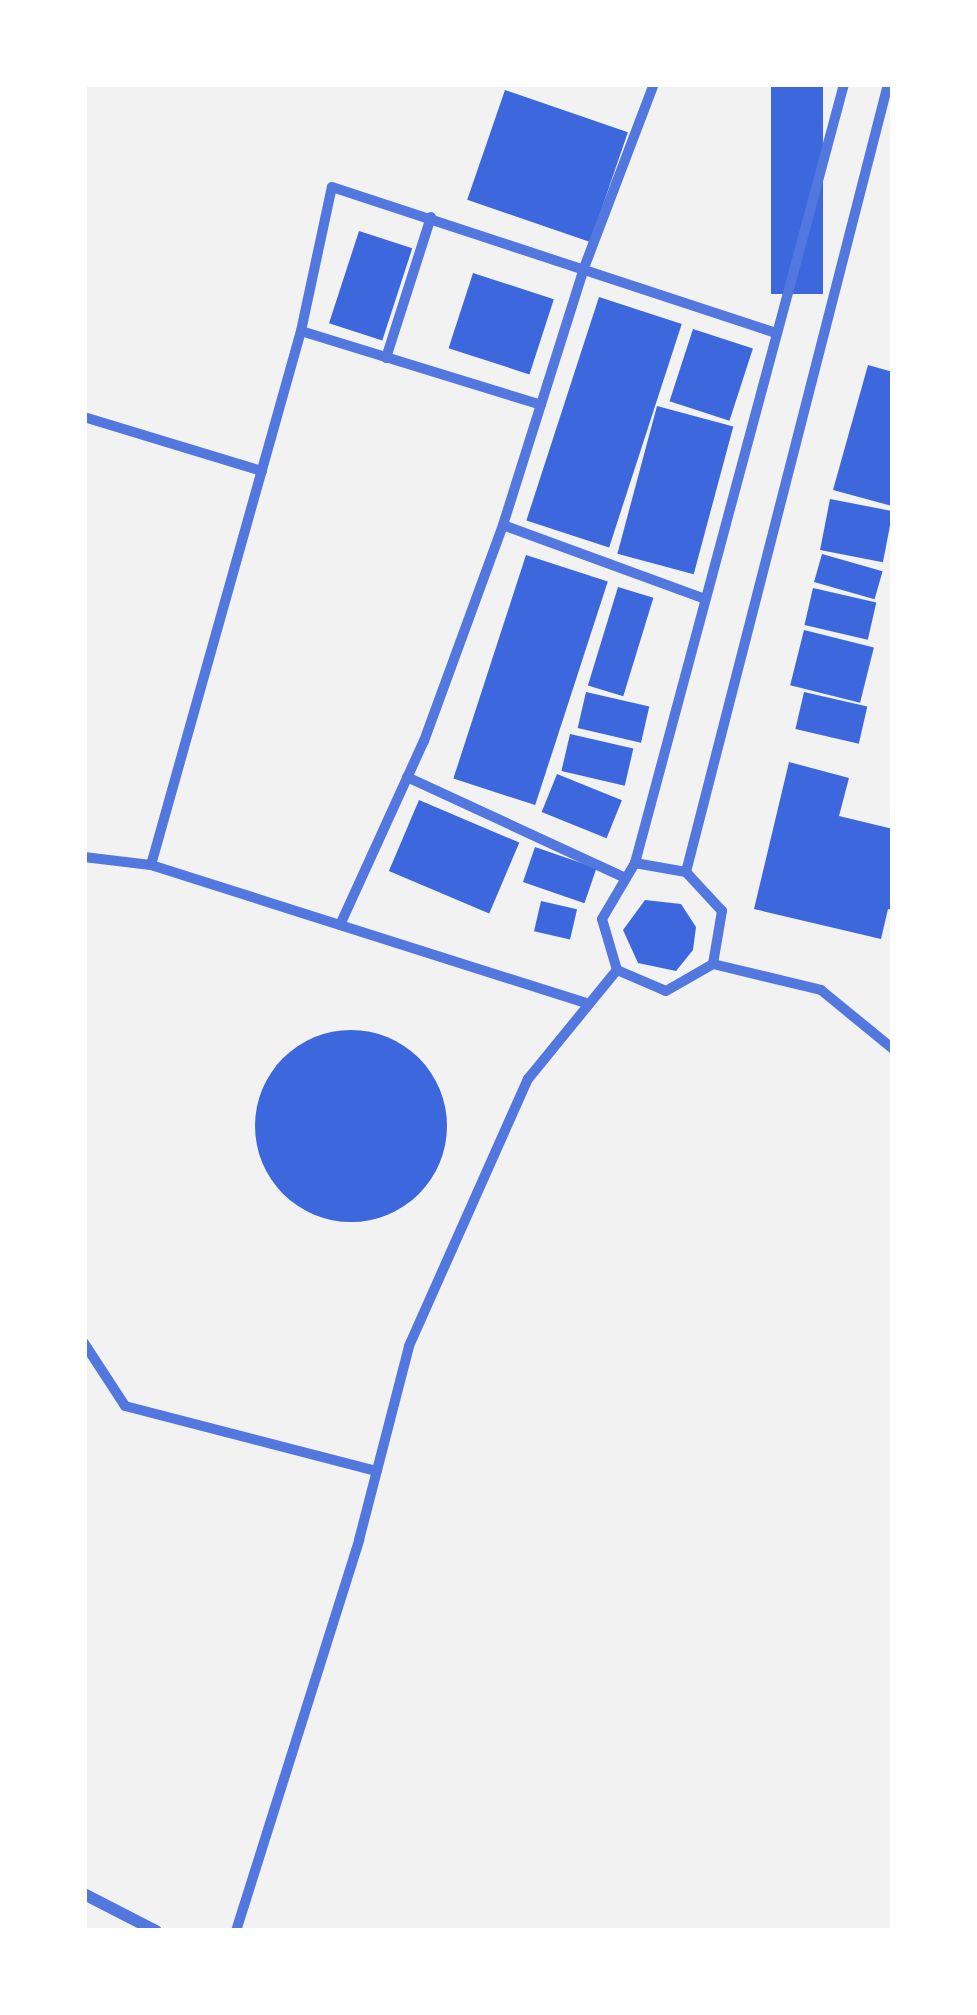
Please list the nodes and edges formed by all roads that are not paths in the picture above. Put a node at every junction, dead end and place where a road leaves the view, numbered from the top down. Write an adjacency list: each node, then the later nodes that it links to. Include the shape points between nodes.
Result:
1 (654, 84): 5 (street)
2 (844, 84): 7 (street)
3 (888, 84): 18 (street)
4 (431, 217): 5 (street); 6 (street, via 332,187); 8 (street)
5 (584, 268): 7 (street); 9 (street)
6 (301, 332): 8 (street); 11 (street)
7 (777, 333): 13 (street)
8 (386, 358): 9 (street)
9 (541, 405): 12 (street)
10 (84, 417): 11 (street)
11 (262, 471): 17 (street)
12 (503, 525): 13 (street); 14 (street)
13 (705, 599): 16 (street)
14 (407, 777): 19 (street); 20 (street)
15 (84, 857): 17 (street)
16 (635, 863): 18 (street); 19 (street)
17 (151, 866): 20 (street)
18 (686, 872): 21 (street, via 722,911)
19 (626, 878): 22 (street, via 602,919)
20 (340, 925): 23 (street)
21 (713, 964): 22 (street, via 666,991); 24 (street, via 821,990)
22 (616, 970): 23 (street)
23 (586, 1003): 26 (street, via 528,1079 492,1156 410,1346)
24 (893, 1049)
25 (84, 1343): 26 (street, via 125,1406)
26 (377, 1471): 29 (street)
27 (84, 1894): 28 (street)
28 (156, 1931)
29 (236, 1931)

